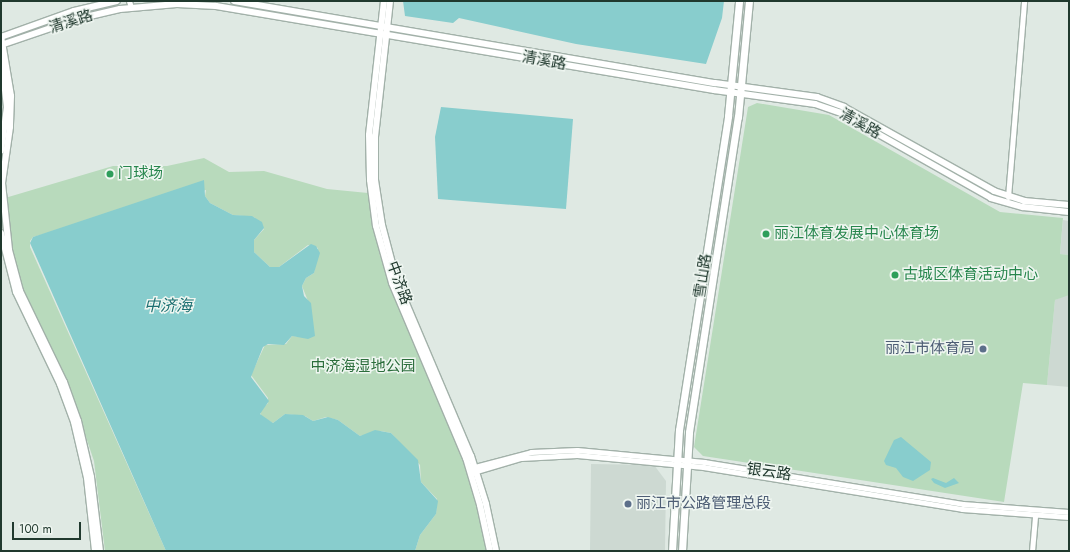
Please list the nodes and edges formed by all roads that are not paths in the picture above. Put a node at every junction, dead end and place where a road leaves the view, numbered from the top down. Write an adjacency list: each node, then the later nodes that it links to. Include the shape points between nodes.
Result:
1 (117, 1): 11 (street, 清溪路, via 74,11)
2 (234, 1): 9 (street, 清溪路)
3 (384, 1): 9 (street, 中济路)
4 (390, 1): 9 (street, 中济路)
5 (739, 1): 14 (main road, 雪山路)
6 (749, 1): 15 (main road, 雪山路)
7 (1024, 1): 17 (street)
8 (133, 4): 10 (street, 清溪路, via 205,5); 12 (street, 清溪路, via 77,19)
9 (384, 26): 10 (street, 中济路); 14 (street, 清溪路)
10 (383, 34): 14 (street, 清溪路); 23 (street, 中济路, via 369,150 376,226 392,284)
11 (1, 37): 12 (street)
12 (2, 45): 28 (street, via 11,96 10,127 2,183 8,250 20,291 64,382 78,421 91,477)
13 (1, 56): 16 (street, via 7,106)
14 (732, 89): 15 (street, 清溪路); 21 (main road, 雪山路)
15 (741, 90): 17 (street, 清溪路, via 817,97 838,104 987,188); 19 (street, 清溪路, via 829,108 991,198 1023,207); 22 (main road, 雪山路, via 697,372)
16 (1, 151)
17 (1008, 196): 18 (street, 清溪路)
18 (1069, 205)
19 (1069, 212)
20 (1, 234): 27 (street, via 16,292 60,384 76,429 87,478)
21 (676, 461): 22 (street, 银云路); 23 (street, 银云路, via 577,450 551,450 520,454); 31 (main road, 雪山路)
22 (686, 462): 24 (street, 银云路, via 963,504); 25 (street, 银云路, via 943,506); 32 (main road, 雪山路)
23 (471, 470): 29 (street, 中济路); 30 (street, 中济路)
24 (1069, 512)
25 (1035, 515): 26 (street, 银云路); 33 (street)
26 (1069, 517)
27 (95, 551)
28 (100, 551)
29 (490, 551)
30 (496, 551)
31 (672, 551)
32 (682, 551)
33 (1032, 551)

